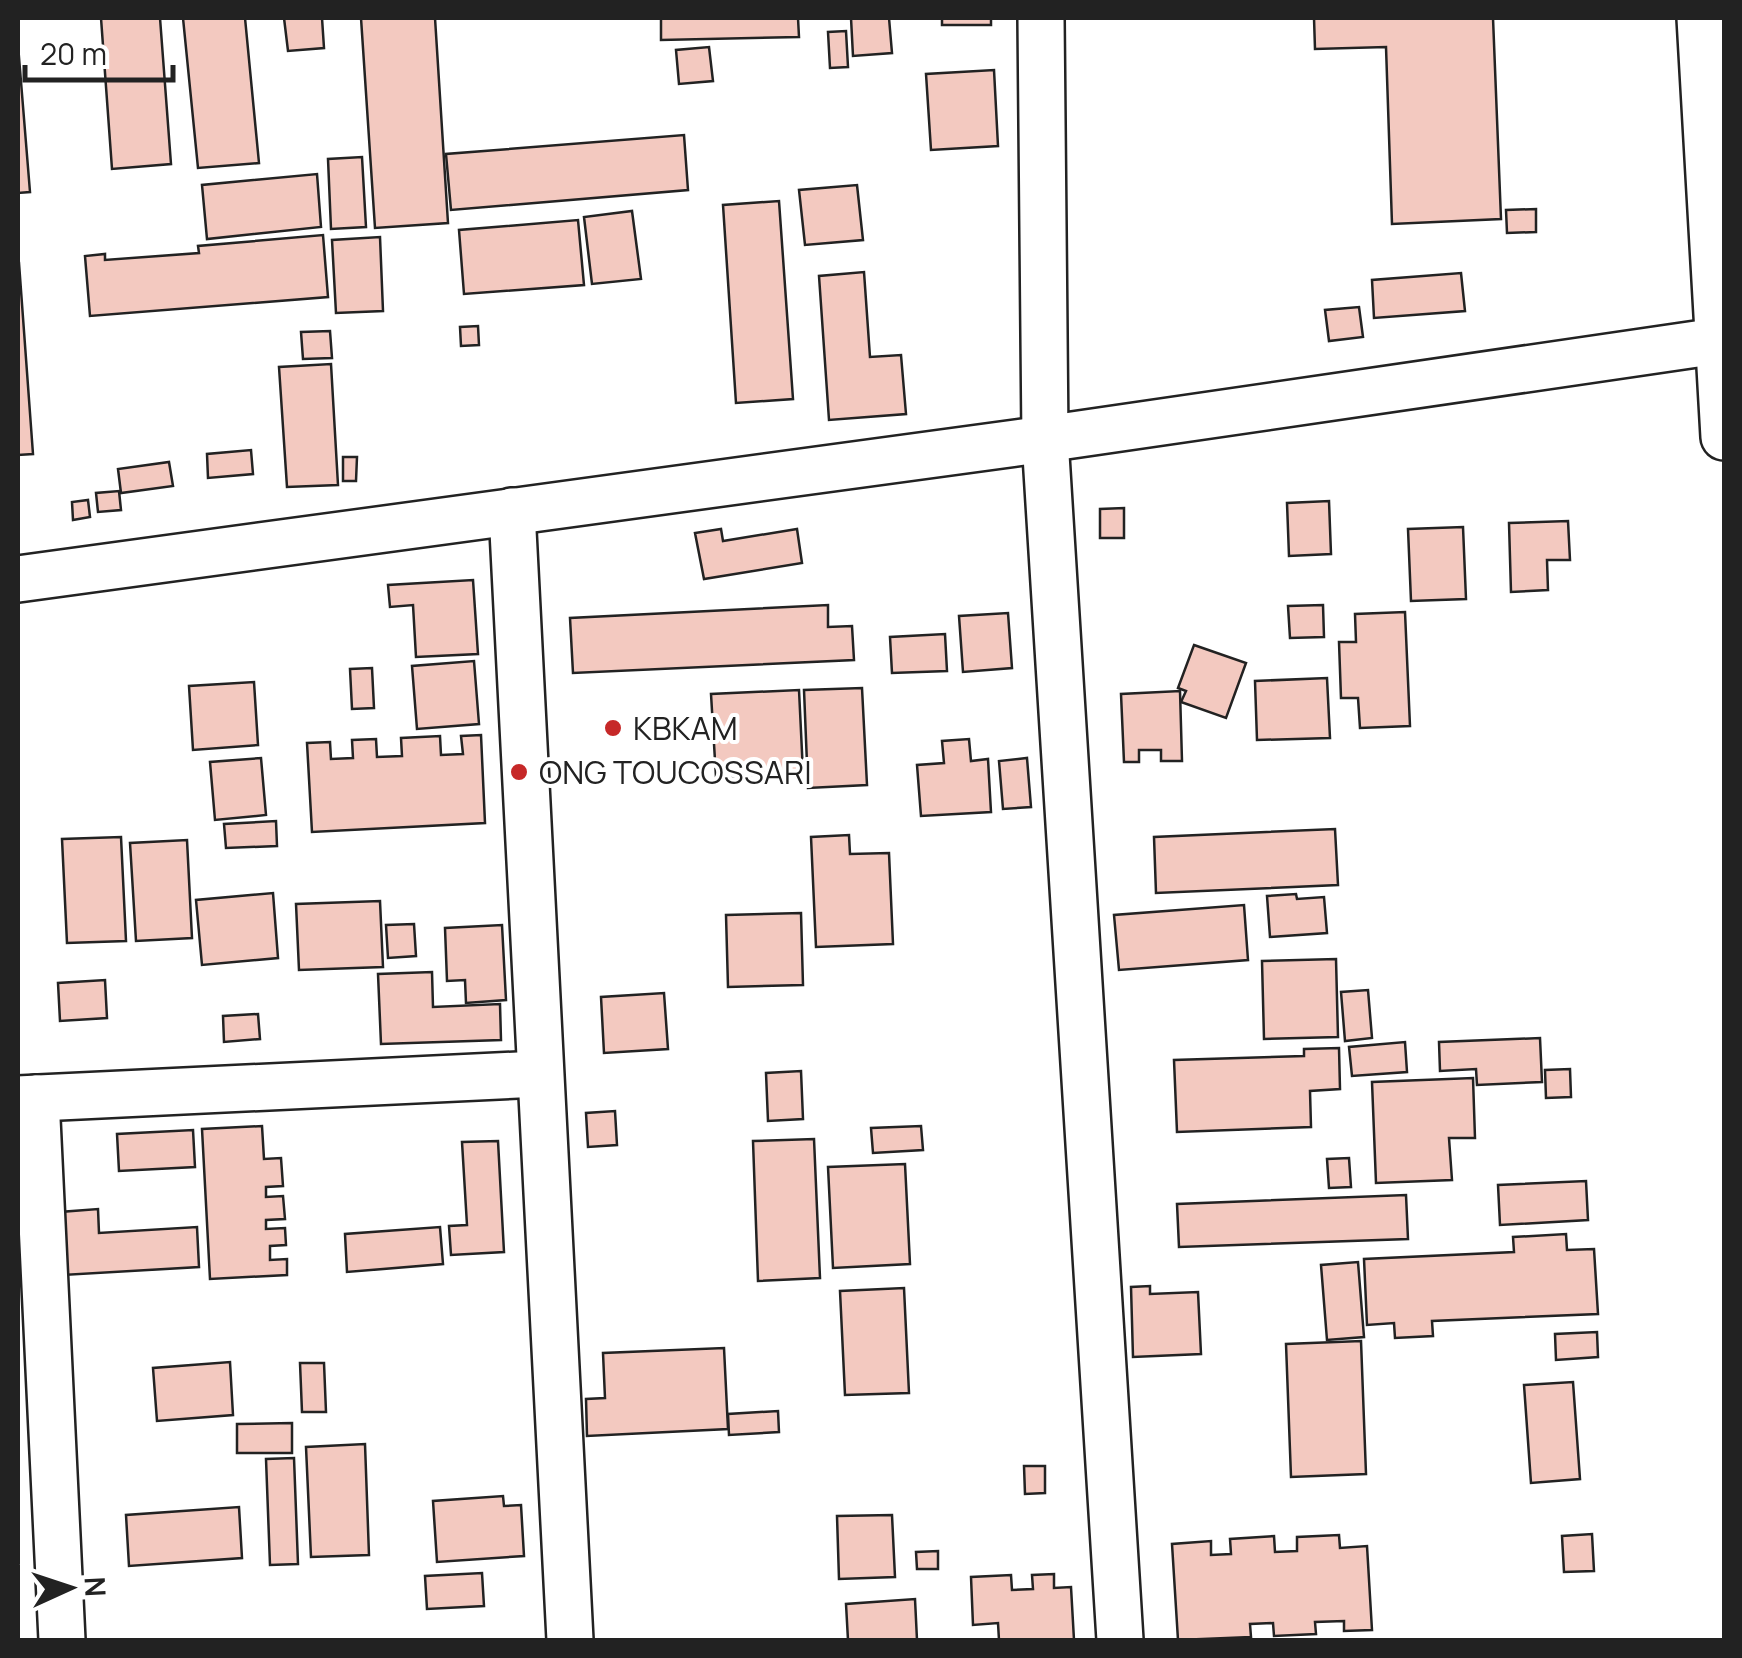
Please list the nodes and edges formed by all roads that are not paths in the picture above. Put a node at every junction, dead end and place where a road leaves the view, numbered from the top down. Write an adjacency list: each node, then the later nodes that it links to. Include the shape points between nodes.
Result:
1 (1041, 18): 5 (street)
2 (1700, 18): 3 (street)
3 (1721, 340): 4 (street); 5 (street)
4 (1724, 437)
5 (1045, 439): 6 (street); 12 (street)
6 (512, 511): 7 (street); 8 (street)
7 (18, 579)
8 (540, 1074): 9 (street); 11 (street)
9 (26, 1098): 10 (street)
10 (62, 1640)
11 (570, 1640)
12 (1120, 1640)

